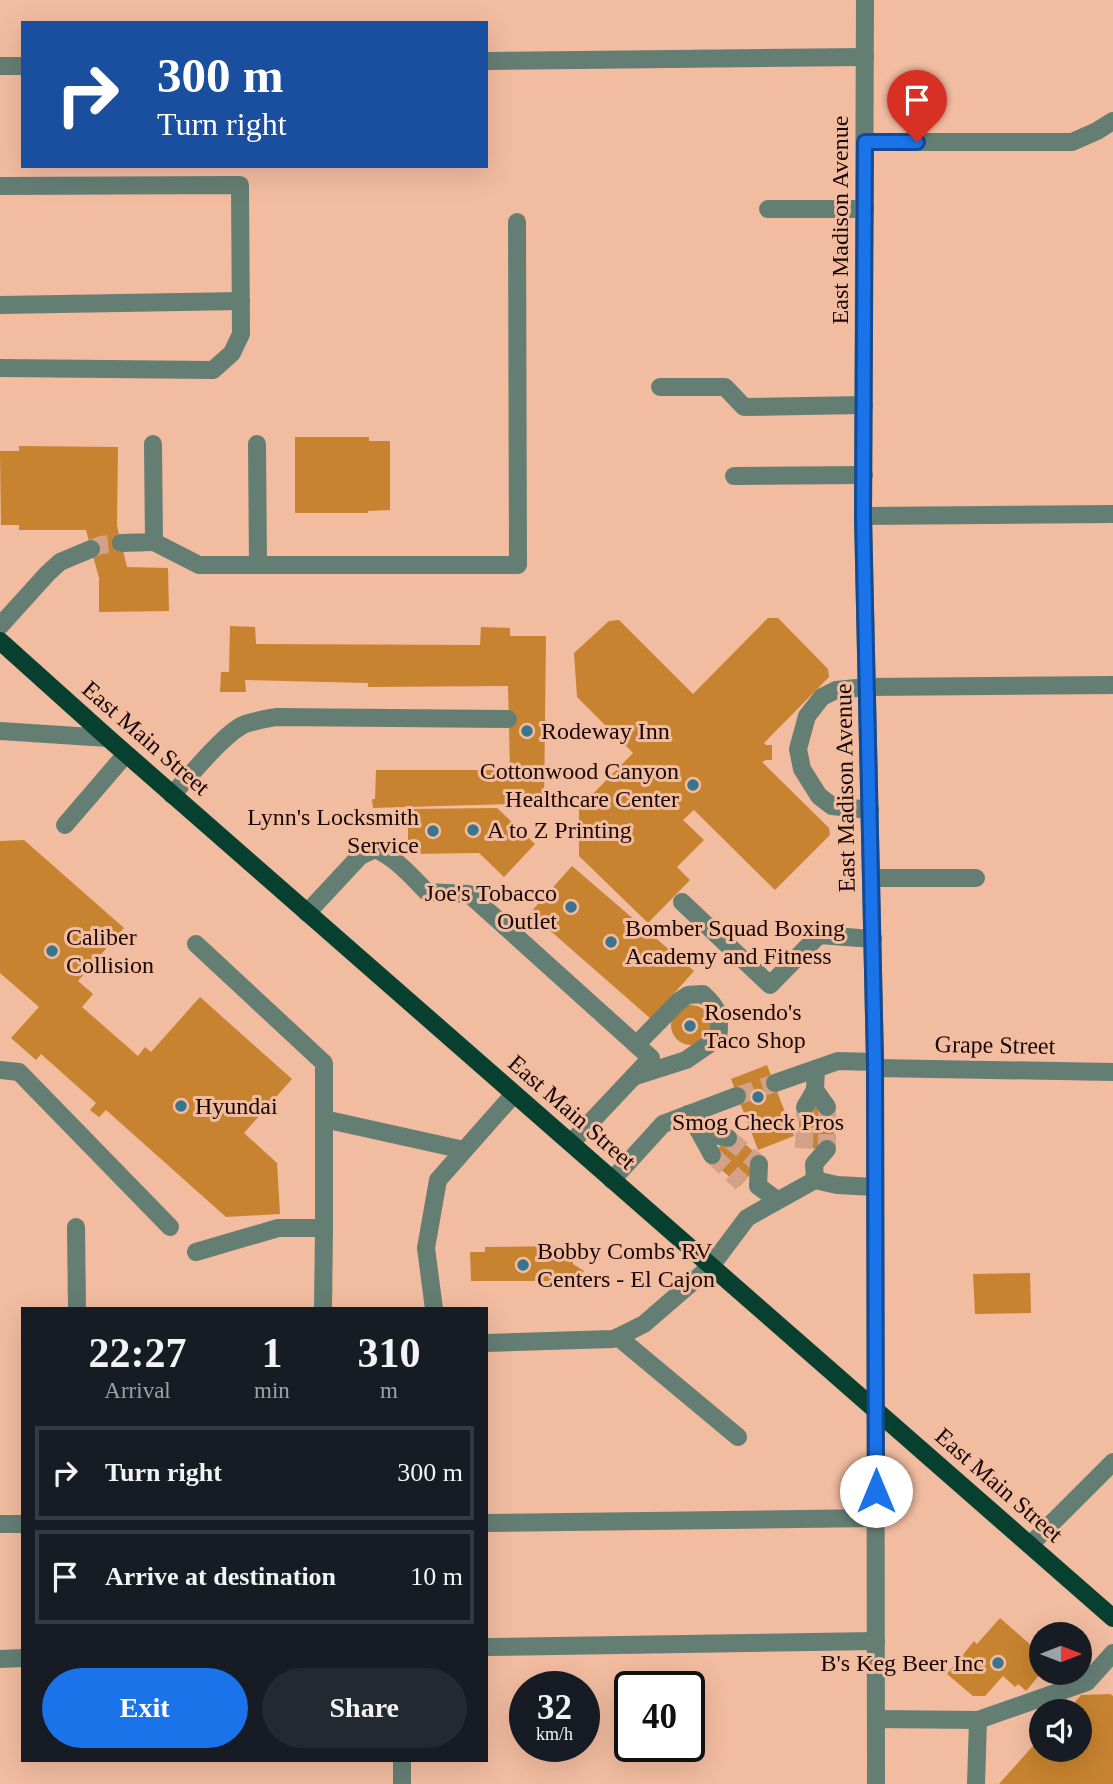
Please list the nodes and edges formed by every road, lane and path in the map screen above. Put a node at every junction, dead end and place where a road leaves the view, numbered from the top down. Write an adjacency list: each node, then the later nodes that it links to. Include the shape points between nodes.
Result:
1 (865, 0): 2 (street, East Madison Avenue)
2 (865, 57): 3 (street); 7 (street, East Madison Avenue)
3 (488, 61)
4 (0, 66): 5 (street)
5 (21, 66)
6 (1113, 121): 7 (street, via 1072,142)
7 (865, 142): 10 (street, East Madison Avenue)
8 (0, 186): 12 (street, via 240,185)
9 (768, 209): 10 (street)
10 (865, 209): 16 (street, East Madison Avenue)
11 (517, 222): 26 (street, via 518,565)
12 (241, 301): 13 (street); 14 (street, via 241,334 232,353 213,370)
13 (0, 305)
14 (0, 368)
15 (660, 387): 16 (street, via 725,387 744,407)
16 (864, 405): 20 (street, East Madison Avenue)
17 (153, 444): 23 (street)
18 (257, 444): 26 (street)
19 (734, 475): 20 (street)
20 (864, 475): 22 (street, East Madison Avenue)
21 (1113, 514): 22 (street)
22 (863, 516): 30 (street, East Madison Avenue)
23 (154, 542): 24 (street); 26 (street, via 200,565)
24 (121, 543)
25 (91, 549): 27 (street, via 60,562)
26 (258, 565)
27 (0, 626)
28 (0, 641): 33 (main road, East Main Street)
29 (1113, 685): 30 (street)
30 (867, 687): 36 (street, East Madison Avenue); 36 (street, via 836,690 822,697 807,716 798,749 802,769 819,796 832,806)
31 (508, 719): 35 (street, via 276,717 242,726 229,735)
32 (0, 731): 33 (street)
33 (107, 738): 34 (main road, East Main Street)
34 (126, 754): 35 (main road, East Main Street); 37 (street)
35 (172, 794): 41 (main road, East Main Street)
36 (870, 810): 38 (street, East Madison Avenue)
37 (65, 825)
38 (871, 878): 39 (street); 42 (street, East Madison Avenue)
39 (976, 878)
40 (682, 902): 42 (street, via 770,985 819,935)
41 (307, 912): 44 (street, via 360,856 375,849 427,892 468,894); 52 (main road, East Main Street)
42 (873, 939): 45 (street, East Madison Avenue)
43 (195, 944): 57 (street, via 324,1063)
44 (637, 1044): 49 (street, via 651,1058); 49 (street, via 688,995 703,994 714,1004 720,1021 718,1038 686,1060)
45 (875, 1065): 46 (street, Grape Street, via 838,1061); 48 (street, Grape Street); 67 (street, East Madison Avenue)
46 (816, 1069): 50 (street, Grape Street); 51 (street)
47 (0, 1070): 70 (street, via 19,1072)
48 (1113, 1072)
49 (633, 1077): 60 (street)
50 (775, 1083)
51 (815, 1090): 54 (street); 55 (street)
52 (514, 1094): 60 (main road, East Main Street); 62 (street)
53 (737, 1096): 56 (street)
54 (805, 1107)
55 (827, 1107)
56 (688, 1114): 58 (street); 66 (street, via 663,1124)
57 (324, 1119): 62 (street); 71 (street)
58 (699, 1130): 59 (street); 63 (street)
59 (728, 1138)
60 (571, 1143): 66 (main road, East Main Street)
61 (827, 1149): 65 (street)
62 (464, 1150): 76 (street, via 438,1180 426,1248)
63 (712, 1155)
64 (759, 1164): 68 (street, via 750,1184)
65 (811, 1164): 67 (street, via 837,1185); 68 (street)
66 (612, 1180): 73 (main road, East Main Street)
67 (875, 1187): 79 (street, East Madison Avenue)
68 (777, 1200): 73 (street, via 747,1218)
69 (76, 1227): 74 (street)
70 (170, 1227)
71 (324, 1228): 72 (street, via 278,1228); 75 (street)
72 (195, 1252)
73 (711, 1266): 77 (street, via 644,1324); 79 (main road, East Main Street)
74 (77, 1307)
75 (323, 1307)
76 (433, 1307)
77 (618, 1337): 78 (street); 80 (street)
78 (488, 1343)
79 (876, 1410): 82 (street, East Madison Avenue); 86 (main road, East Main Street)
80 (738, 1437)
81 (1113, 1462): 86 (street)
82 (876, 1518): 83 (street); 88 (street, East Madison Avenue)
83 (488, 1523)
84 (0, 1524): 85 (street)
85 (21, 1524)
86 (1030, 1545): 87 (main road, East Main Street)
87 (1113, 1618)
88 (876, 1641): 89 (street); 93 (street, East Madison Avenue)
89 (488, 1647)
90 (1113, 1653): 94 (street, via 1087,1682)
91 (21, 1658): 92 (street)
92 (0, 1659)
93 (876, 1719): 94 (street); 97 (street, East Madison Avenue)
94 (978, 1720): 98 (street)
95 (402, 1762): 96 (street)
96 (402, 1784)
97 (876, 1784)
98 (976, 1784)

